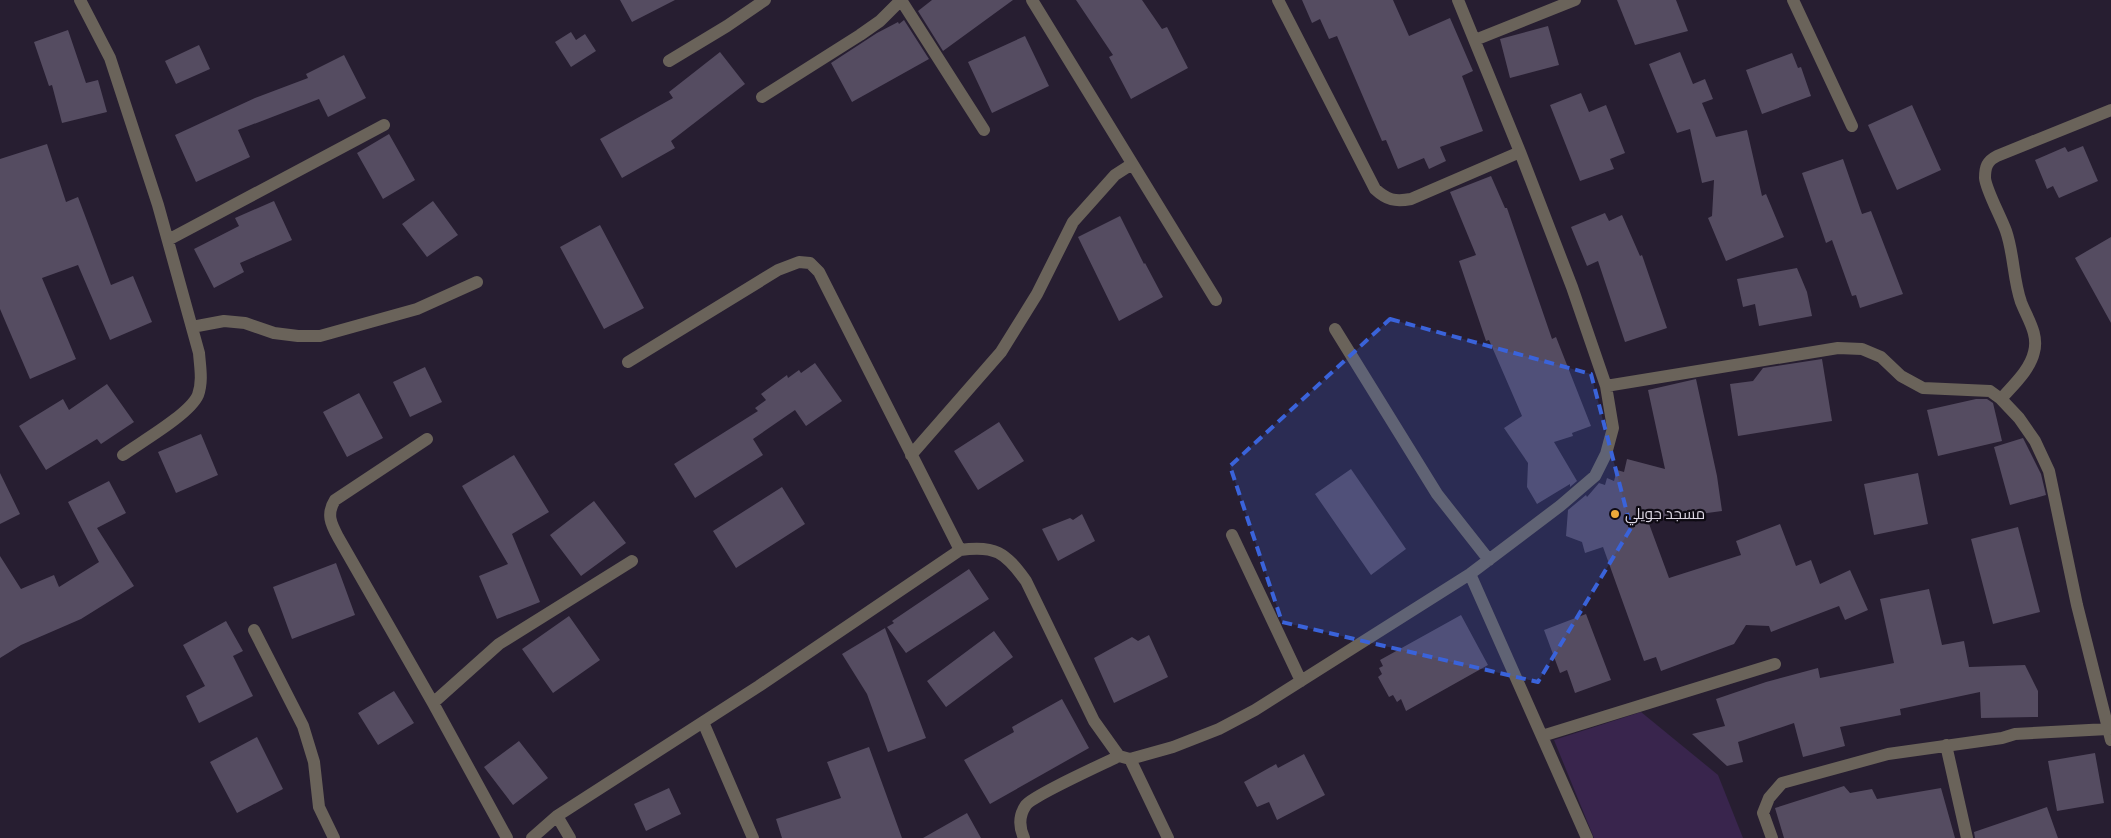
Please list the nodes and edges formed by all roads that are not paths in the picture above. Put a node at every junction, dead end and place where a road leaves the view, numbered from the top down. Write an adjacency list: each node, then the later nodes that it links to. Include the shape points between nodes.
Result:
1 (80, 0): 18 (street, via 110,58)
2 (766, 0): 10 (street)
3 (901, 0): 11 (street, via 860,35); 15 (street)
4 (1032, 0): 17 (street)
5 (1278, 0): 16 (street, via 1375,189 1386,199 1412,199)
6 (1458, 0): 9 (street)
7 (1575, 0): 9 (street)
8 (1793, 0): 14 (street)
9 (1475, 40): 16 (street)
10 (669, 61)
11 (762, 97)
12 (2111, 110): 25 (street, via 1997,156 1986,166 1985,179 2012,250 2020,300 2034,330 2035,352 2027,368)
13 (384, 126): 18 (street)
14 (1852, 126)
15 (984, 130)
16 (1520, 152): 24 (street)
17 (1132, 164): 20 (street); 28 (street, via 1115,175 1073,222 1037,294 1001,352)
18 (168, 240): 21 (street)
19 (477, 282): 21 (street, via 417,309 320,336 274,333 224,320)
20 (1216, 300)
21 (192, 327): 27 (street, via 200,361 197,396 184,412)
22 (1336, 329): 31 (street, via 1437,494)
23 (628, 362): 28 (street, via 778,270 799,262 810,263 819,272)
24 (1606, 386): 25 (street, via 1838,348 1862,349 1881,358 1901,376 1923,388 1990,391); 31 (street, via 1612,428 1606,454 1595,476)
25 (2002, 399): 39 (street, via 2035,441 2048,471)
26 (427, 439): 37 (street, via 335,500 329,514 338,537)
27 (123, 455)
28 (911, 455): 30 (street)
29 (1232, 535): 36 (street)
30 (960, 550): 38 (street); 42 (street, via 993,549 1014,564 1026,581 1094,721)
31 (1489, 560): 33 (street)
32 (632, 562): 37 (street, via 498,644)
33 (1470, 574): 36 (street); 40 (street)
34 (254, 630): 44 (street, via 303,726 314,762 319,807)
35 (1775, 664): 40 (street)
36 (1301, 681): 42 (street, via 1219,729 1173,747)
37 (433, 703): 45 (street)
38 (703, 722): 43 (street); 48 (street)
39 (2109, 735): 41 (street, via 2015,734)
40 (1542, 736): 51 (street)
41 (1946, 745): 52 (street, via 1888,754 1782,782 1769,798 1763,813); 53 (street)
42 (1125, 758): 49 (street, via 1028,802 1020,820); 50 (street)
43 (557, 816): 46 (street); 47 (street)
44 (334, 838)
45 (507, 838)
46 (532, 838)
47 (570, 838)
48 (753, 838)
49 (1024, 838)
50 (1168, 838)
51 (1587, 838)
52 (1772, 838)
53 (1967, 838)

